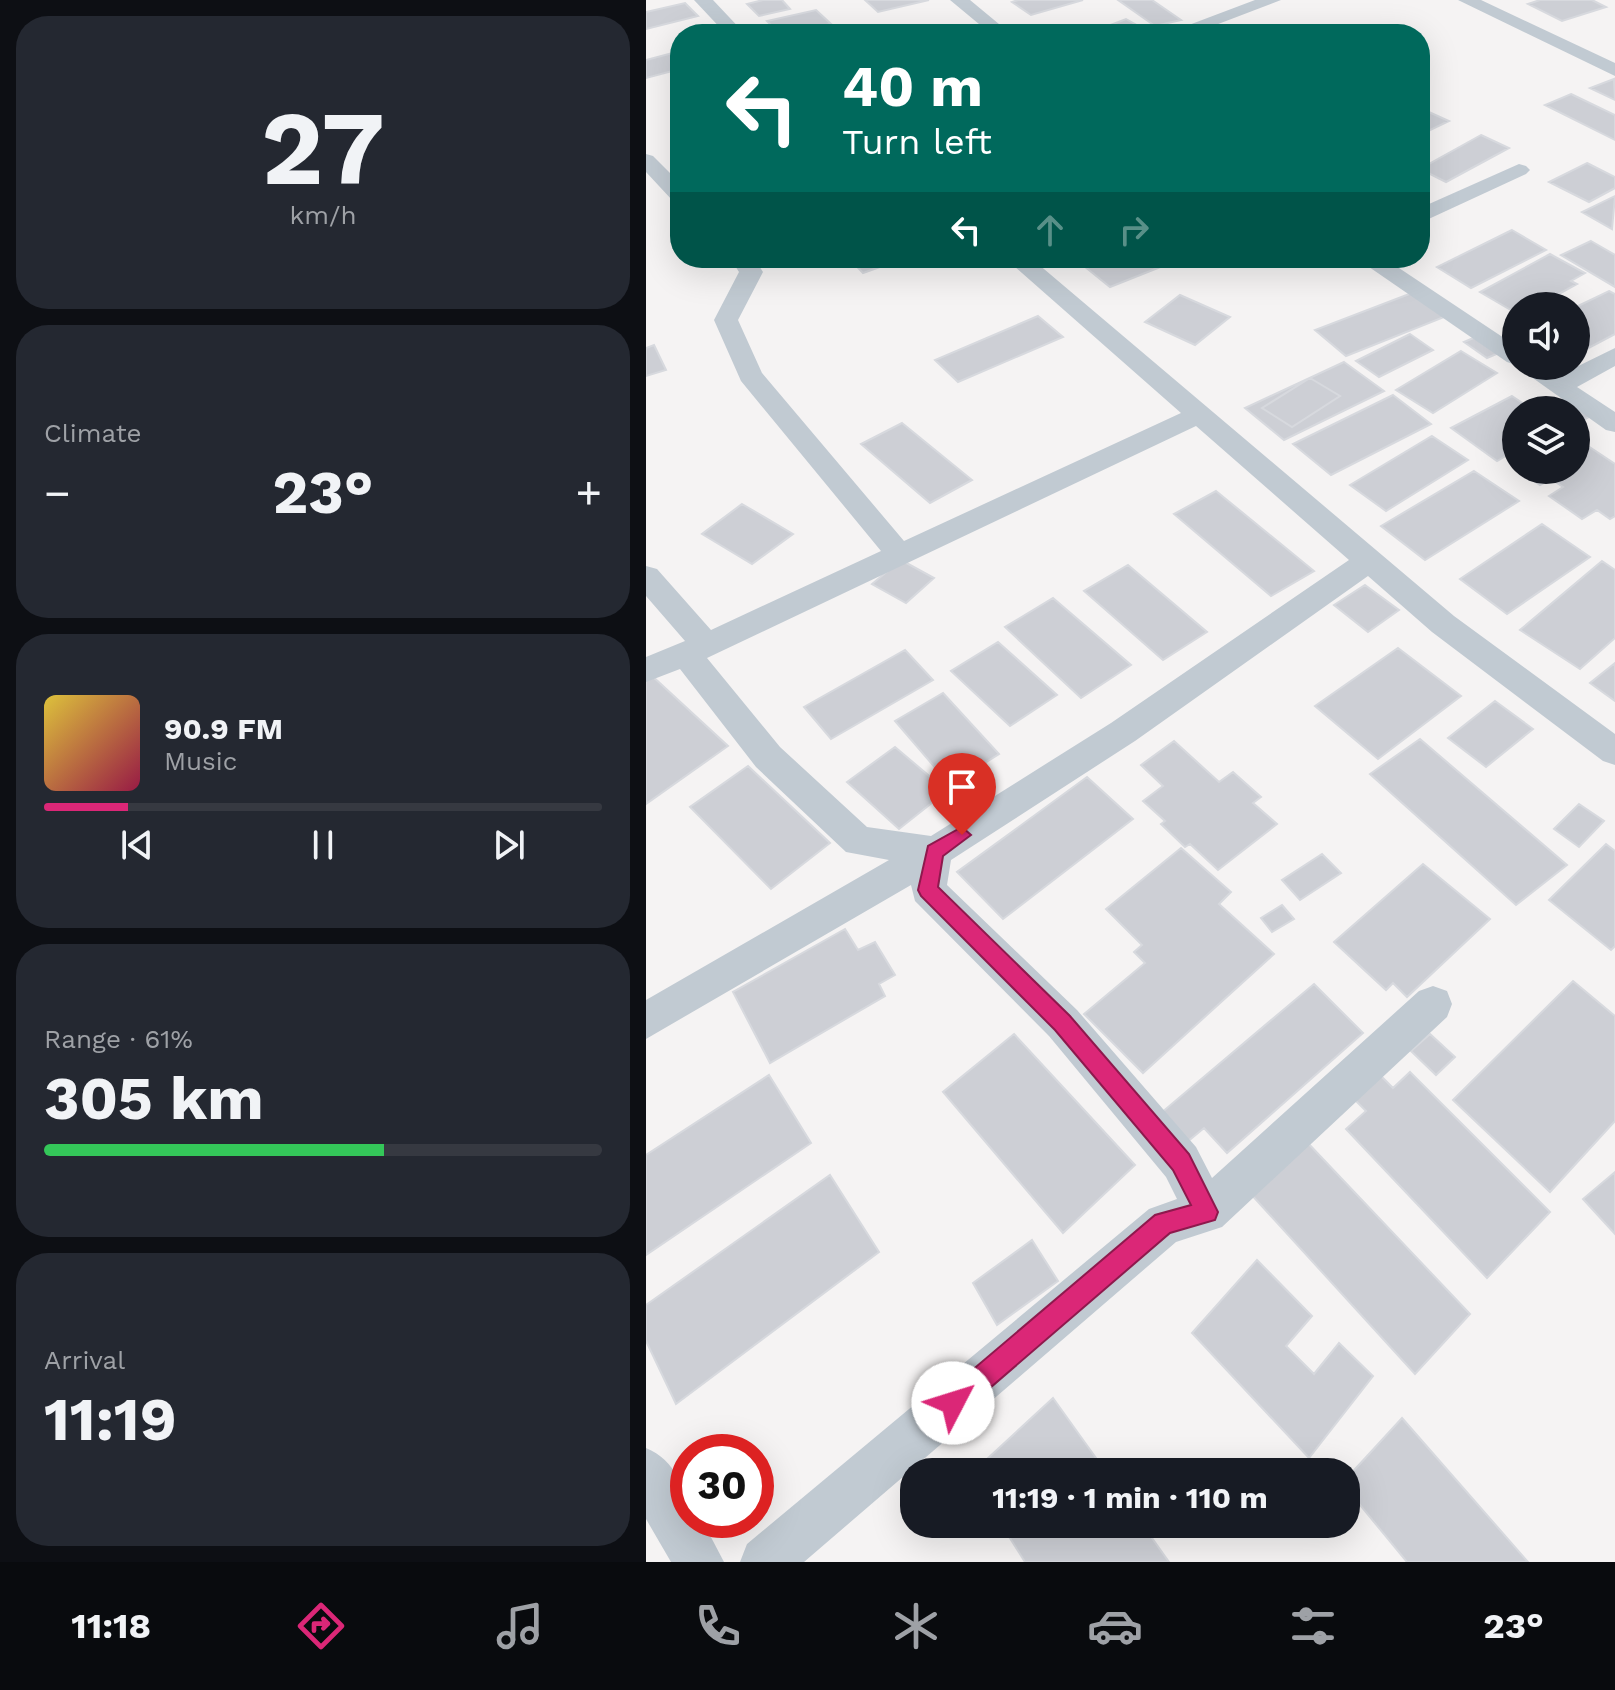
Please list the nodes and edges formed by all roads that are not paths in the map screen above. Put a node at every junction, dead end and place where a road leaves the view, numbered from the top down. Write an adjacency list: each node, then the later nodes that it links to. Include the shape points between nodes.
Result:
1 (703, 0): 5 (street)
2 (959, 0): 6 (street)
3 (1272, 0): 7 (street)
4 (1467, 0): 8 (street)
5 (726, 24)
6 (989, 24)
7 (1203, 24)
8 (1615, 70)
9 (646, 160): 11 (street)
10 (1519, 170): 12 (street)
11 (670, 185)
12 (1430, 211)
13 (748, 268): 22 (street, via 726,320 750,375)
14 (1029, 268): 20 (street)
15 (1383, 268): 16 (street)
16 (1502, 348)
17 (1615, 356): 19 (street)
18 (1550, 380): 19 (street)
19 (1559, 386): 21 (street)
20 (1202, 413): 22 (street); 23 (street)
21 (1615, 424)
22 (899, 554): 25 (street)
23 (1370, 560): 27 (street, via 1443,624); 28 (street, via 1123,732)
24 (646, 577): 25 (street)
25 (696, 650): 26 (street); 28 (street, via 768,757 858,841)
26 (646, 670)
27 (1615, 752)
28 (935, 852): 30 (street); 31 (street, via 928,890 1063,1023 1181,1162)
29 (1433, 1004): 31 (street)
30 (646, 1021)
31 (1207, 1212): 34 (street, via 1164,1224)
32 (646, 1472): 33 (street)
33 (699, 1562)
34 (765, 1562)

